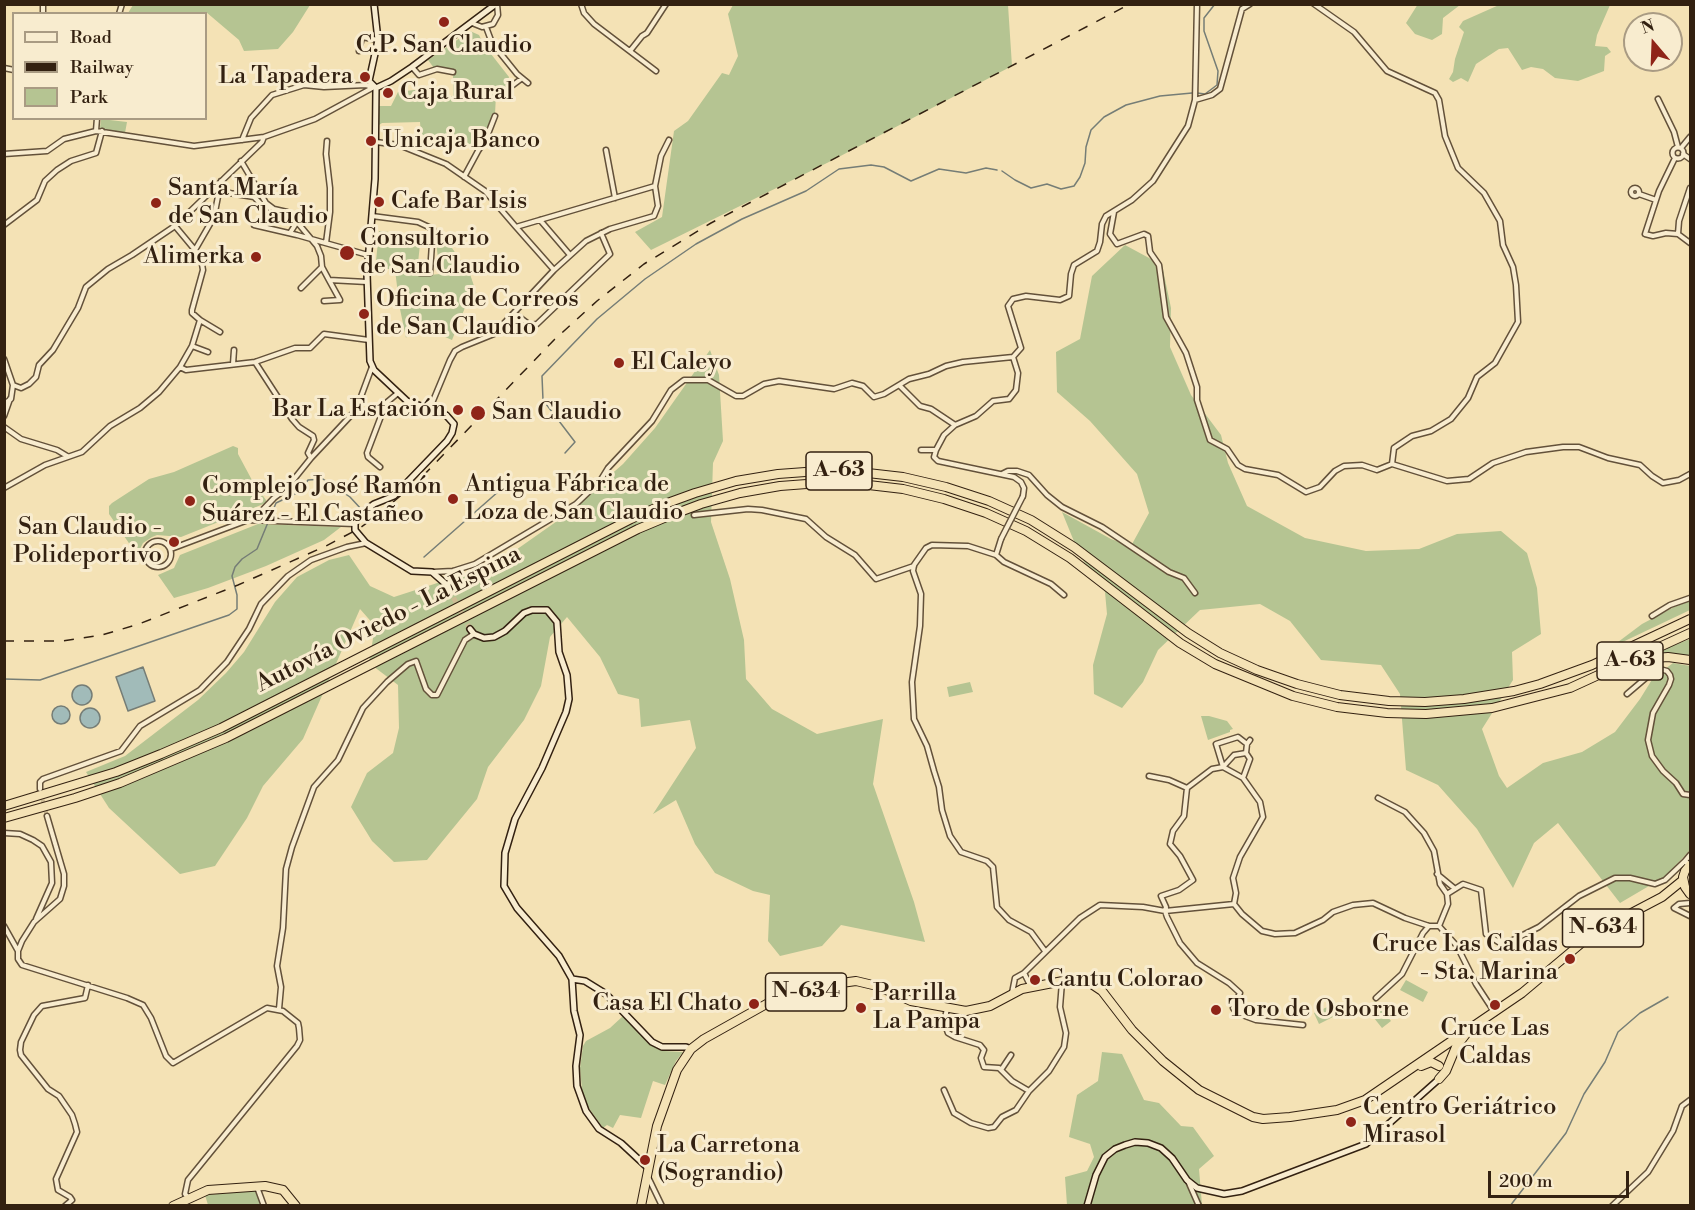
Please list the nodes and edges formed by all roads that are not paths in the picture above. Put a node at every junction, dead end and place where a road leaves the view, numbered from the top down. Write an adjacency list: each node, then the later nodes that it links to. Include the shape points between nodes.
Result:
1 (374, 4): 10 (street)
2 (497, 4): 8 (street); 9 (street, via 496,20)
3 (581, 4): 12 (street, via 594,24)
4 (666, 4): 12 (street)
5 (1197, 4): 20 (street)
6 (1250, 4): 20 (street, via 1242,9 1220,88 1212,95)
7 (1314, 4): 99 (street, via 1354,32 1387,71 1435,93 1445,136 1458,168 1493,206 1513,267 1518,322 1495,363 1477,377 1468,398 1451,419 1394,448)
8 (472, 23): 9 (street); 13 (street)
9 (486, 27): 16 (street, via 492,43)
10 (378, 40): 11 (street, via 362,37); 19 (street, via 369,81)
11 (359, 51)
12 (630, 51): 14 (street)
13 (412, 67): 15 (street, via 419,75 437,69); 19 (street)
14 (656, 71)
15 (453, 72)
16 (521, 78): 17 (street); 18 (street)
17 (528, 83)
18 (513, 85)
19 (375, 88): 26 (street, via 315,119); 28 (street, via 304,85 272,95 251,118); 31 (street)
20 (1195, 98): 47 (street, via 1188,126 1153,181)
21 (1658, 99): 32 (street)
22 (495, 116): 39 (street)
23 (97, 120): 24 (street)
24 (96, 131): 25 (street); 34 (street, via 64,139 47,151)
25 (102, 131): 28 (street, via 194,146); 51 (street, via 96,153 57,170 36,200)
26 (264, 136): 28 (street); 38 (street)
27 (1690, 137): 32 (street)
28 (242, 140)
29 (669, 140): 41 (street)
30 (327, 141): 61 (street, via 330,212)
31 (376, 142): 39 (street, via 399,145 446,164); 48 (street)
32 (1679, 148): 35 (street); 36 (street, via 1672,151)
33 (606, 150): 44 (street)
34 (4, 154)
35 (1683, 154): 36 (street); 37 (street)
36 (1675, 158): 45 (street)
37 (1690, 159)
38 (241, 161): 40 (street); 46 (street, via 266,203)
39 (464, 177): 54 (street, via 485,191)
40 (221, 181): 46 (street, via 229,193 254,197); 53 (street); 63 (street, via 214,217)
41 (655, 186): 44 (street); 57 (street, via 658,206 654,216)
42 (1690, 188): 58 (street)
43 (1639, 194): 45 (street)
44 (615, 198): 50 (street)
45 (1656, 200): 58 (street, via 1645,234)
46 (274, 209): 49 (street)
47 (1114, 212): 80 (street, via 1106,216 1097,251 1074,265 1069,296 1060,300 1013,299 1008,306 1021,348); 99 (street, via 1110,234 1117,244 1144,234 1149,239 1150,252 1159,265 1166,317 1186,353 1210,440 1227,449 1245,469 1278,475 1306,492 1320,487 1344,466 1362,465 1377,470)
48 (372, 216): 64 (street); 68 (street, via 418,222 434,229 430,273)
49 (295, 219): 55 (street); 56 (street); 59 (street)
50 (540, 220): 54 (street); 65 (street)
51 (4, 225)
52 (254, 225): 56 (street)
53 (175, 226): 63 (street); 86 (street, via 86,287 78,308 53,350 39,365 36,377 21,388)
54 (516, 227): 67 (street)
55 (303, 228): 59 (street); 60 (street)
56 (289, 233): 59 (street)
57 (601, 233): 65 (street); 73 (street, via 610,254 537,324 526,324)
58 (1678, 234): 62 (street)
59 (297, 235): 60 (street)
60 (311, 239): 61 (street); 66 (street, via 321,256)
61 (326, 243): 64 (street)
62 (1690, 243)
63 (195, 250): 74 (street, via 203,270 192,313)
64 (368, 255): 70 (street)
65 (570, 255): 67 (street)
66 (322, 267): 69 (street); 71 (street)
67 (554, 270): 73 (street)
68 (420, 273)
69 (329, 280): 70 (street); 72 (street, via 340,300)
70 (367, 282): 76 (street)
71 (301, 288)
72 (324, 301)
73 (514, 313): 91 (street, via 494,334 455,351)
74 (200, 320): 75 (street); 77 (street)
75 (220, 332)
76 (369, 340): 82 (street, via 324,334 310,348 295,348); 85 (street)
77 (192, 346): 79 (street); 84 (street)
78 (234, 350): 83 (street)
79 (208, 352)
80 (1013, 357): 87 (street, via 955,364 909,379); 93 (street, via 1017,381 1009,399 993,401 976,416)
81 (4, 359): 86 (street)
82 (255, 362): 83 (street); 98 (street, via 298,427 313,436 308,453)
83 (233, 364): 84 (street, via 186,370)
84 (180, 367): 97 (street, via 145,404 110,426 82,452)
85 (372, 367): 88 (street); 98 (street, via 356,410)
86 (13, 385): 89 (street)
87 (900, 386): 93 (street, via 920,406); 111 (street, via 874,397 863,386 852,383 834,389 779,381 736,396 708,380 684,380 671,390 652,421 576,504 475,564)
88 (398, 393): 91 (street, via 410,403); 100 (street, via 386,404 367,453)
89 (11, 399): 90 (street); 92 (street)
90 (4, 404)
91 (430, 408): 106 (street, via 446,415 454,424 447,441 394,496 364,510)
92 (4, 416)
93 (955, 425): 96 (street)
94 (4, 427): 97 (street, via 21,439)
95 (921, 450): 96 (street)
96 (936, 450): 101 (street, via 934,457 938,461)
97 (68, 456): 103 (street)
98 (311, 458): 105 (street)
99 (1392, 464): 102 (street, via 1447,481 1469,479 1493,463 1527,452 1579,447 1640,465 1663,483)
100 (380, 467)
101 (1002, 474): 109 (street, bridge, via 1014,477 1024,488); 114 (street, via 1017,471 1029,475 1062,507 1184,578)
102 (1690, 474)
103 (4, 488)
104 (694, 515): 110 (street, via 748,509 806,519 855,555 876,579)
105 (253, 520): 106 (street); 108 (street)
106 (355, 524): 107 (street)
107 (366, 543): 112 (street, via 412,571); 129 (street, via 311,560 288,576 261,604 227,663 200,690 140,726 121,751 43,779)
108 (171, 549): 108 (street, via 162,542 154,542 147,548 147,561 154,567 166,565)
109 (996, 555): 110 (street, via 968,546 932,545); 115 (street)
110 (914, 566): 153 (street, via 921,594 912,682 915,719 927,746 950,836 961,852 993,867 997,907 1009,920 1030,932)
111 (453, 571): 112 (street); 113 (street)
112 (432, 572): 113 (street)
113 (449, 588)
114 (1195, 593)
115 (1064, 595)
116 (1690, 598): 117 (street)
117 (1652, 616)
118 (1690, 618): 132 (highway, Autovía Oviedo - La Espina / A-63, via 1592,665 1497,694 1425,702 1340,695 1257,670 1220,653 1179,627 1074,547 1031,520 989,501 903,477 819,471 778,474 725,484 662,505 221,728 116,772)
119 (472, 632): 155 (street, via 484,638 494,637 532,610 547,610 557,622 569,699 542,768 515,819 503,877 513,902 559,956); 162 (street, via 437,695 426,689 416,661 387,682 363,708 338,760 314,787 286,869 277,966 281,987)
120 (1690, 633): 122 (highway, Autovía Oviedo - La Espina / A-63)
121 (1690, 660): 122 (highway, via 1668,657 1643,661)
122 (1570, 688): 134 (highway, Autovía Oviedo - La Espina / A-63, via 1492,708 1426,714 1337,707 1293,696 1215,664 1162,629 1070,558 1026,531 986,513 892,488 860,484 790,486 740,493 638,529 226,738 120,783)
123 (1627, 694): 130 (street, via 1654,671 1660,669 1670,675 1669,685 1653,714 1648,740 1652,756 1663,771 1683,794)
124 (1246, 753): 125 (street, via 1234,755); 125 (street, via 1249,742 1238,737 1216,744); 127 (street, via 1250,759)
125 (1222, 767): 127 (street); 128 (street, via 1212,769)
126 (1149, 776): 128 (street)
127 (1243, 778): 144 (street, via 1260,802 1263,816 1233,878)
128 (1186, 788): 146 (street, via 1184,816 1173,831 1170,844 1193,880 1161,896)
129 (40, 789)
130 (1690, 795)
131 (1378, 798): 138 (street, via 1405,812 1424,833 1434,851)
132 (4, 806)
133 (47, 816): 148 (street, via 64,886 60,899)
134 (4, 818)
135 (4, 833): 148 (street, via 33,840 42,846 51,862 52,883)
136 (1690, 855): 137 (street)
137 (1689, 864): 139 (highway, N-634); 140 (street, via 1655,884 1615,878 1579,896 1539,927 1500,943 1486,934 1481,890 1463,885)
138 (1437, 874): 140 (street); 141 (street)
139 (1683, 880): 142 (highway, N-634); 143 (highway, N-634)
140 (1454, 888): 141 (street)
141 (1447, 894): 151 (street, via 1448,904)
142 (1690, 894): 143 (highway, N-634)
143 (1662, 897): 163 (highway, N-634, via 1584,941)
144 (1234, 903): 146 (street); 150 (street, via 1262,930 1275,934 1295,933 1333,912 1373,903)
145 (1690, 903): 147 (street, via 1674,908)
146 (1165, 910): 153 (street, via 1100,905); 165 (street, via 1180,943 1194,959 1240,993 1233,1008 1237,1013 1256,1020)
147 (1690, 916)
148 (34, 922): 152 (street)
149 (4, 926): 152 (street)
150 (1429, 926): 151 (street); 160 (street, via 1402,974)
151 (1438, 926): 163 (street, via 1457,946)
152 (18, 951): 157 (street, via 22,965)
153 (1045, 951): 154 (street)
154 (1024, 973): 158 (street); 159 (street, via 1015,978)
155 (572, 979): 166 (street, via 585,981 606,994 652,1042 662,1047); 177 (street, via 580,1035 578,1086 586,1111 599,1129 621,1143)
156 (1062, 981): 158 (highway, N-634); 173 (highway, N-634, via 1094,984 1132,1030 1184,1080 1249,1116 1263,1119 1337,1110 1365,1100); 175 (street, via 1064,1047 1046,1075)
157 (88, 985): 162 (street, via 142,1005 172,1064 261,1011); 181 (street, via 85,998 42,1006 33,1015 20,1050 48,1089 59,1096 75,1124 77,1132 56,1179 58,1190 72,1200)
158 (1031, 987): 159 (highway, N-634)
159 (1012, 994): 161 (highway, N-634, via 982,1008)
160 (1376, 998)
161 (948, 1008): 166 (highway, N-634, via 903,998 866,983 845,982 770,1002); 171 (street, via 944,1022 948,1033 980,1045 984,1050 982,1065)
162 (279, 1009): 180 (street, via 298,1023 300,1040 196,1168 185,1187)
163 (1495, 1013): 164 (highway, N-634)
164 (1479, 1023): 167 (highway, N-634); 169 (highway, via 1456,1047)
165 (1303, 1025)
166 (691, 1049): 177 (highway, N-634, via 670,1085)
167 (1439, 1050): 169 (highway); 170 (highway); 173 (highway, N-634)
168 (1011, 1055): 171 (street)
169 (1449, 1064): 172 (highway)
170 (1439, 1066): 172 (highway); 173 (highway, via 1426,1063)
171 (1001, 1070): 175 (street)
172 (1439, 1079): 178 (street, via 1366,1144 1242,1191 1214,1193)
173 (1391, 1083)
174 (944, 1089): 175 (street, via 954,1113 988,1128 1016,1110)
175 (1029, 1091)
176 (1690, 1100): 189 (street, via 1682,1106 1674,1131 1648,1172)
177 (647, 1171): 185 (highway, N-634); 186 (street)
178 (1187, 1180): 187 (street, via 1161,1148 1148,1143 1125,1144 1105,1157); 188 (street)
179 (257, 1186): 180 (highway, via 208,1190); 183 (street); 184 (highway, via 283,1190)
180 (189, 1198): 182 (highway)
181 (65, 1206)
182 (173, 1206)
183 (264, 1206)
184 (296, 1206)
185 (641, 1206)
186 (662, 1206)
187 (1087, 1206)
188 (1199, 1206)
189 (1612, 1206)

